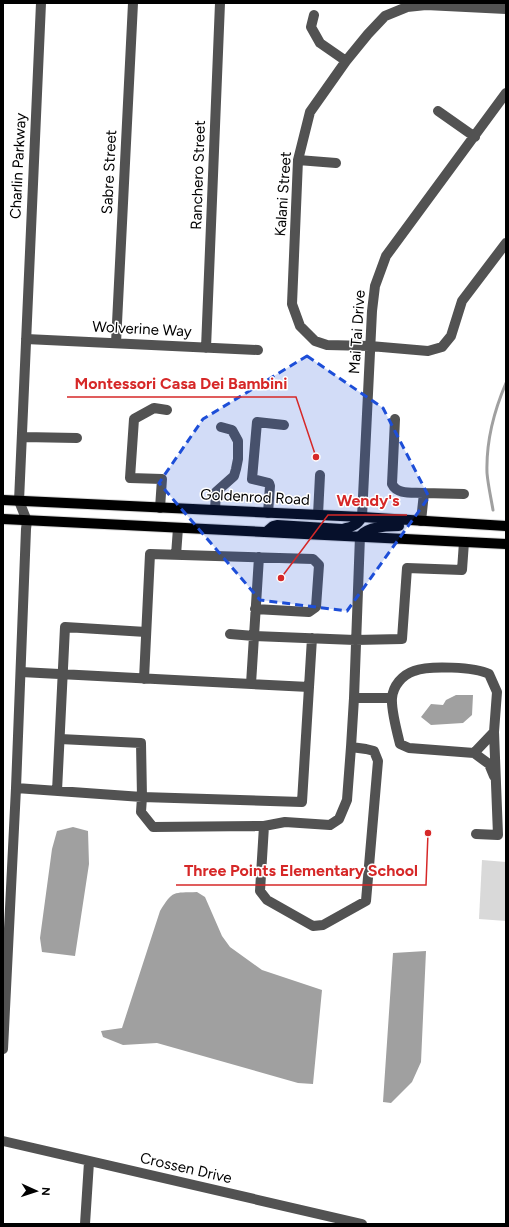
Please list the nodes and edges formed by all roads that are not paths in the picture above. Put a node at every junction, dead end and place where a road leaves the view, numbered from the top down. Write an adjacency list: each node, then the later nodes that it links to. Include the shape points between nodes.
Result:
1 (41, 3): 13 (street, Charlin Parkway)
2 (133, 3): 14 (street, Sabre Street)
3 (220, 3): 16 (street, Ranchero Street)
4 (506, 9): 6 (street, Kalani Street, via 426,4 407,7 384,16)
5 (314, 15): 6 (street, via 311,27 320,43)
6 (346, 61): 10 (street, Kalani Street, via 310,112)
7 (506, 93): 9 (street, Mai Tai Drive)
8 (438, 111): 9 (street)
9 (475, 137): 15 (street, Mai Tai Drive, via 386,256 375,286)
10 (298, 160): 11 (street); 15 (street, Kalani Street, via 292,304 300,326 315,341 327,345)
11 (336, 163)
12 (506, 243): 15 (street, Kalani Street, via 462,301 451,336 442,347 428,351)
13 (26, 339): 14 (street, Wolverine Way); 22 (street, Charlin Parkway)
14 (116, 343): 16 (street, Wolverine Way)
15 (370, 346): 33 (street, Mai Tai Drive)
16 (206, 348): 17 (street, Wolverine Way)
17 (258, 350)
18 (167, 410): 29 (street, via 154,408 134,419 130,478 162,479)
19 (395, 419): 25 (street, via 392,484 394,489 400,492)
20 (284, 425): 31 (street, via 257,422 252,479 270,483)
21 (221, 427): 30 (street, via 232,430 238,441 238,459 234,476 216,492)
22 (23, 437): 23 (street); 28 (street, Charlin Parkway)
23 (76, 438)
24 (320, 475): 32 (street)
25 (424, 493): 26 (street); 36 (street)
26 (464, 494)
27 (3, 500): 28 (main road, Goldenrod Road)
28 (20, 501): 29 (main road, Goldenrod Road); 35 (street, Charlin Parkway)
29 (160, 508): 30 (main road, Goldenrod Road)
30 (215, 510): 31 (main road, Goldenrod Road)
31 (268, 513): 32 (main road, Goldenrod Road)
32 (318, 515): 33 (main road, Goldenrod Road)
33 (362, 517): 36 (main road, Goldenrod Road); 40 (main road, via 358,523 342,529 277,525)
34 (3, 519): 35 (main road)
35 (27, 521): 39 (main road); 52 (street, Charlin Parkway)
36 (421, 521): 37 (main road, Goldenrod Road)
37 (447, 523): 38 (main road, Goldenrod Road); 41 (main road, via 439,528 388,526 370,530)
38 (506, 526)
39 (178, 528): 40 (main road); 44 (street)
40 (266, 532): 41 (main road)
41 (360, 536): 42 (main road); 51 (street)
42 (464, 542): 43 (main road); 51 (street, via 462,570 407,568 402,639)
43 (506, 544)
44 (176, 555): 45 (street); 47 (street, via 150,554)
45 (260, 557): 46 (street); 46 (street, via 313,559 319,565 316,607 309,612)
46 (255, 609): 49 (street)
47 (146, 632): 53 (street, via 65,627); 54 (street)
48 (230, 634): 49 (street)
49 (254, 636): 50 (street); 55 (street)
50 (312, 638): 51 (street); 56 (street)
51 (355, 640): 57 (street)
52 (21, 672): 53 (street); 64 (street, Charlin Parkway)
53 (63, 674): 54 (street); 60 (street)
54 (144, 679): 55 (street)
55 (252, 684): 56 (street)
56 (309, 687): 66 (street, via 302,802)
57 (354, 698): 58 (street); 61 (street)
58 (392, 698): 59 (street, via 399,680 414,671 444,667 483,671 489,674 497,692); 62 (street, via 400,744 409,748)
59 (494, 732): 62 (street); 63 (street)
60 (60, 739): 65 (street); 66 (street, via 141,743)
61 (351, 747): 67 (street, via 347,800 339,819 330,825 285,822); 67 (street, via 374,751 378,761 366,901 322,925 313,926 267,900 260,891)
62 (474, 753): 63 (street, via 488,764)
63 (496, 780): 68 (street, via 498,835)
64 (16, 788): 65 (street); 69 (street, Charlin Parkway)
65 (56, 791): 66 (street)
66 (142, 796): 67 (street, via 141,812 153,827)
67 (264, 826)
68 (476, 834)
69 (3, 1049)
70 (3, 1141): 71 (street, Crossen Drive)
71 (90, 1162): 72 (street); 73 (street, Crossen Drive)
72 (85, 1224)
73 (362, 1224)

